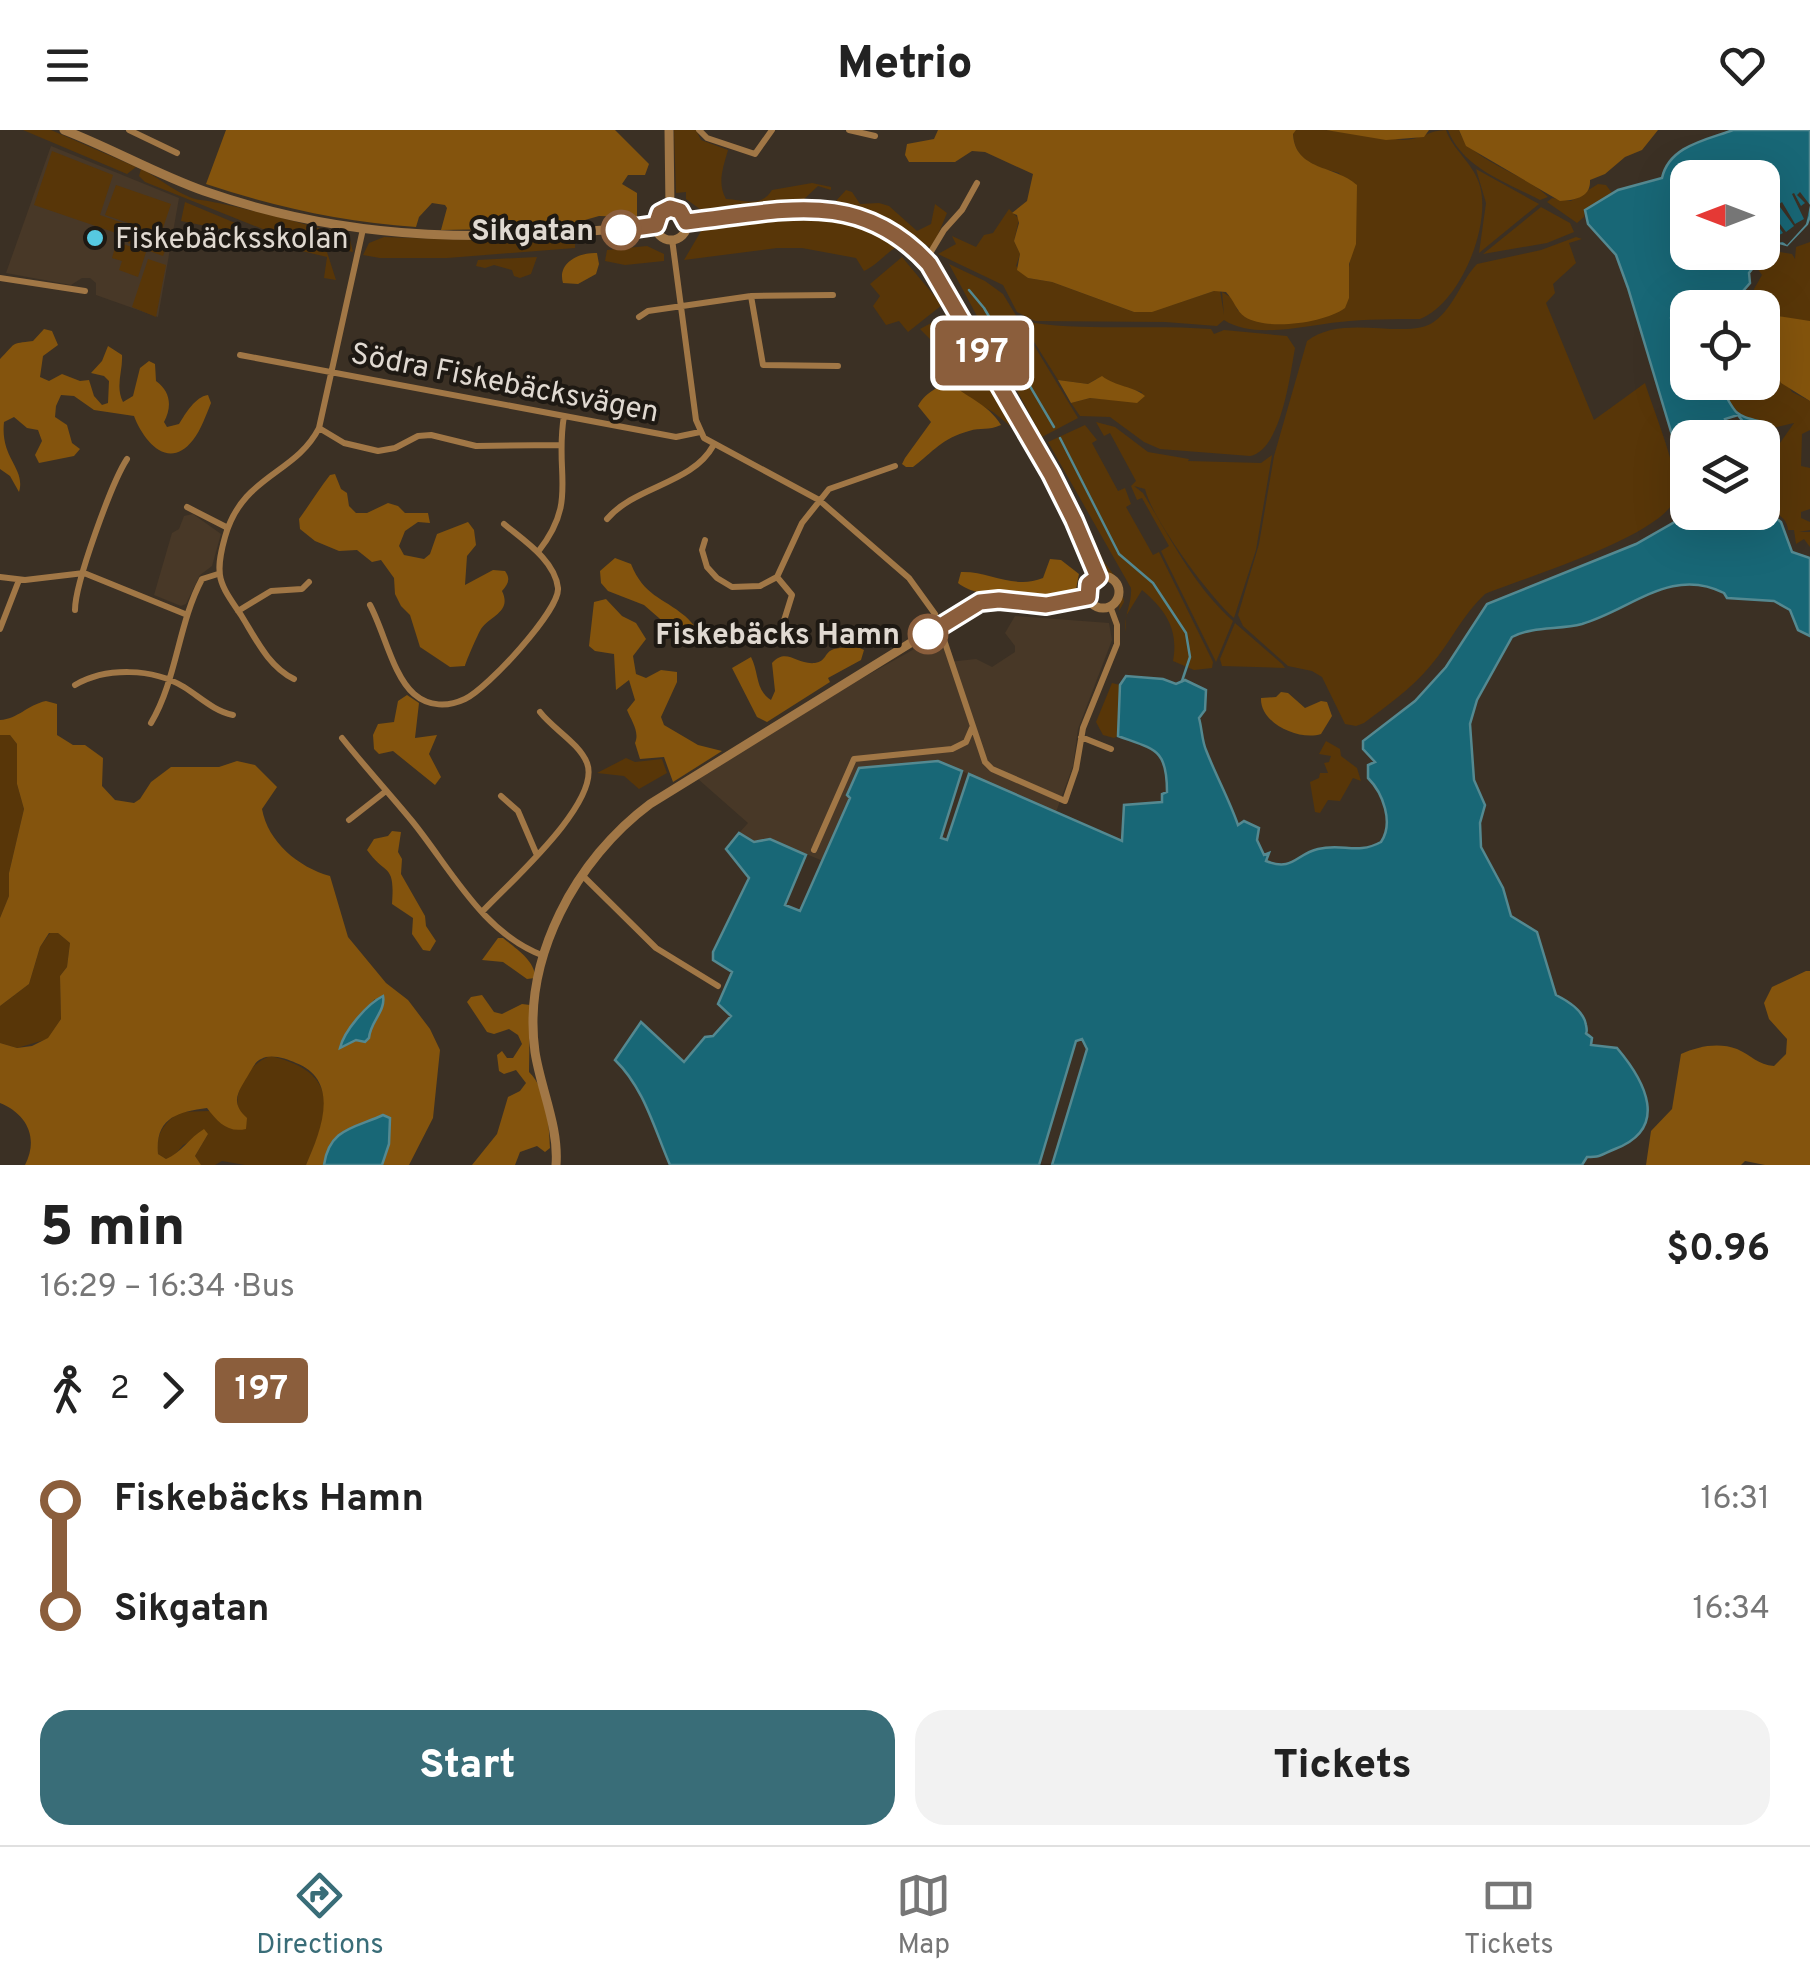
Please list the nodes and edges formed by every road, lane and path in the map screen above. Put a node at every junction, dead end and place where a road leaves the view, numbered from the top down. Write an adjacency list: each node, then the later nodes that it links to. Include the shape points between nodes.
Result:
1 (64, 130): 13 (street, via 201,190)
2 (129, 130): 8 (street)
3 (669, 130): 10 (street)
4 (698, 130): 5 (street, via 755,154)
5 (772, 130)
6 (849, 130): 7 (street)
7 (875, 136)
8 (178, 154)
9 (977, 183): 15 (street)
10 (670, 208): 11 (street); 12 (street)
11 (686, 222): 14 (street); 15 (street, via 828,209 879,224)
12 (656, 225): 13 (street, via 519,237); 14 (street)
13 (363, 229): 24 (street)
14 (672, 240): 20 (street)
15 (926, 260): 43 (street, via 1051,474)
16 (0, 278): 17 (street)
17 (85, 292)
18 (833, 295): 19 (street)
19 (751, 296): 20 (street); 23 (street, via 762,365)
20 (681, 306): 21 (street); 27 (street)
21 (639, 317)
22 (240, 355): 24 (street, Södra Fiskebäcksvägen)
23 (838, 366)
24 (332, 372): 25 (street, Södra Fiskebäcksvägen); 26 (street)
25 (564, 416): 27 (street, Södra Fiskebäcksvägen, via 676,438); 28 (street)
26 (319, 428): 28 (street, via 344,443 378,450 431,434 476,446); 36 (street, via 306,447 244,498)
27 (700, 432): 29 (street, Södra Fiskebäcksvägen)
28 (560, 445): 38 (street, via 562,513)
29 (713, 446): 32 (street, Södra Fiskebäcksvägen); 34 (street, via 698,464)
30 (127, 459): 39 (street)
31 (894, 466): 32 (street, via 836,484)
32 (819, 500): 41 (street); 52 (street, Södra Fiskebäcksvägen, via 909,578)
33 (187, 507): 36 (street)
34 (607, 519)
35 (504, 524): 38 (street)
36 (228, 528): 40 (street)
37 (704, 540): 41 (street, via 707,567 723,583 748,588)
38 (538, 552): 47 (street, via 557,583 554,606 484,685 456,703 428,702 408,688)
39 (84, 573): 44 (street); 49 (street); 51 (street)
40 (218, 574): 50 (street); 51 (street, via 202,579)
41 (778, 576): 53 (street, via 792,595)
42 (0, 577): 44 (street)
43 (1098, 577): 46 (street); 48 (street, via 1119,588)
44 (19, 580): 55 (street)
45 (309, 582): 50 (street, via 271,592)
46 (1088, 597): 48 (street); 54 (street, via 1046,605 980,602)
47 (370, 605)
48 (1110, 606): 63 (street, via 1117,644)
49 (75, 610)
50 (238, 611): 57 (street, via 271,662)
51 (185, 614): 56 (street)
52 (935, 614)
53 (782, 626)
54 (940, 628): 62 (street); 71 (street, via 650,804 614,834)
55 (0, 629)
56 (168, 678): 58 (street, via 122,673); 60 (street); 61 (street)
57 (294, 679)
58 (75, 685)
59 (540, 712): 70 (street, via 579,751 589,772 573,813)
60 (233, 715)
61 (151, 723)
62 (972, 727): 63 (street, via 992,769 1064,801); 69 (street, via 966,742 952,749 854,759)
63 (1081, 737): 65 (street)
64 (342, 738): 66 (street)
65 (1111, 749)
66 (386, 791): 68 (street); 72 (street)
67 (501, 796): 70 (street, via 518,810)
68 (350, 820)
69 (814, 850)
70 (536, 853): 72 (street)
71 (582, 875): 73 (street); 74 (street, via 656,948)
72 (482, 912): 73 (street)
73 (544, 956): 75 (street, via 534,1034)
74 (718, 986)
75 (556, 1165)

